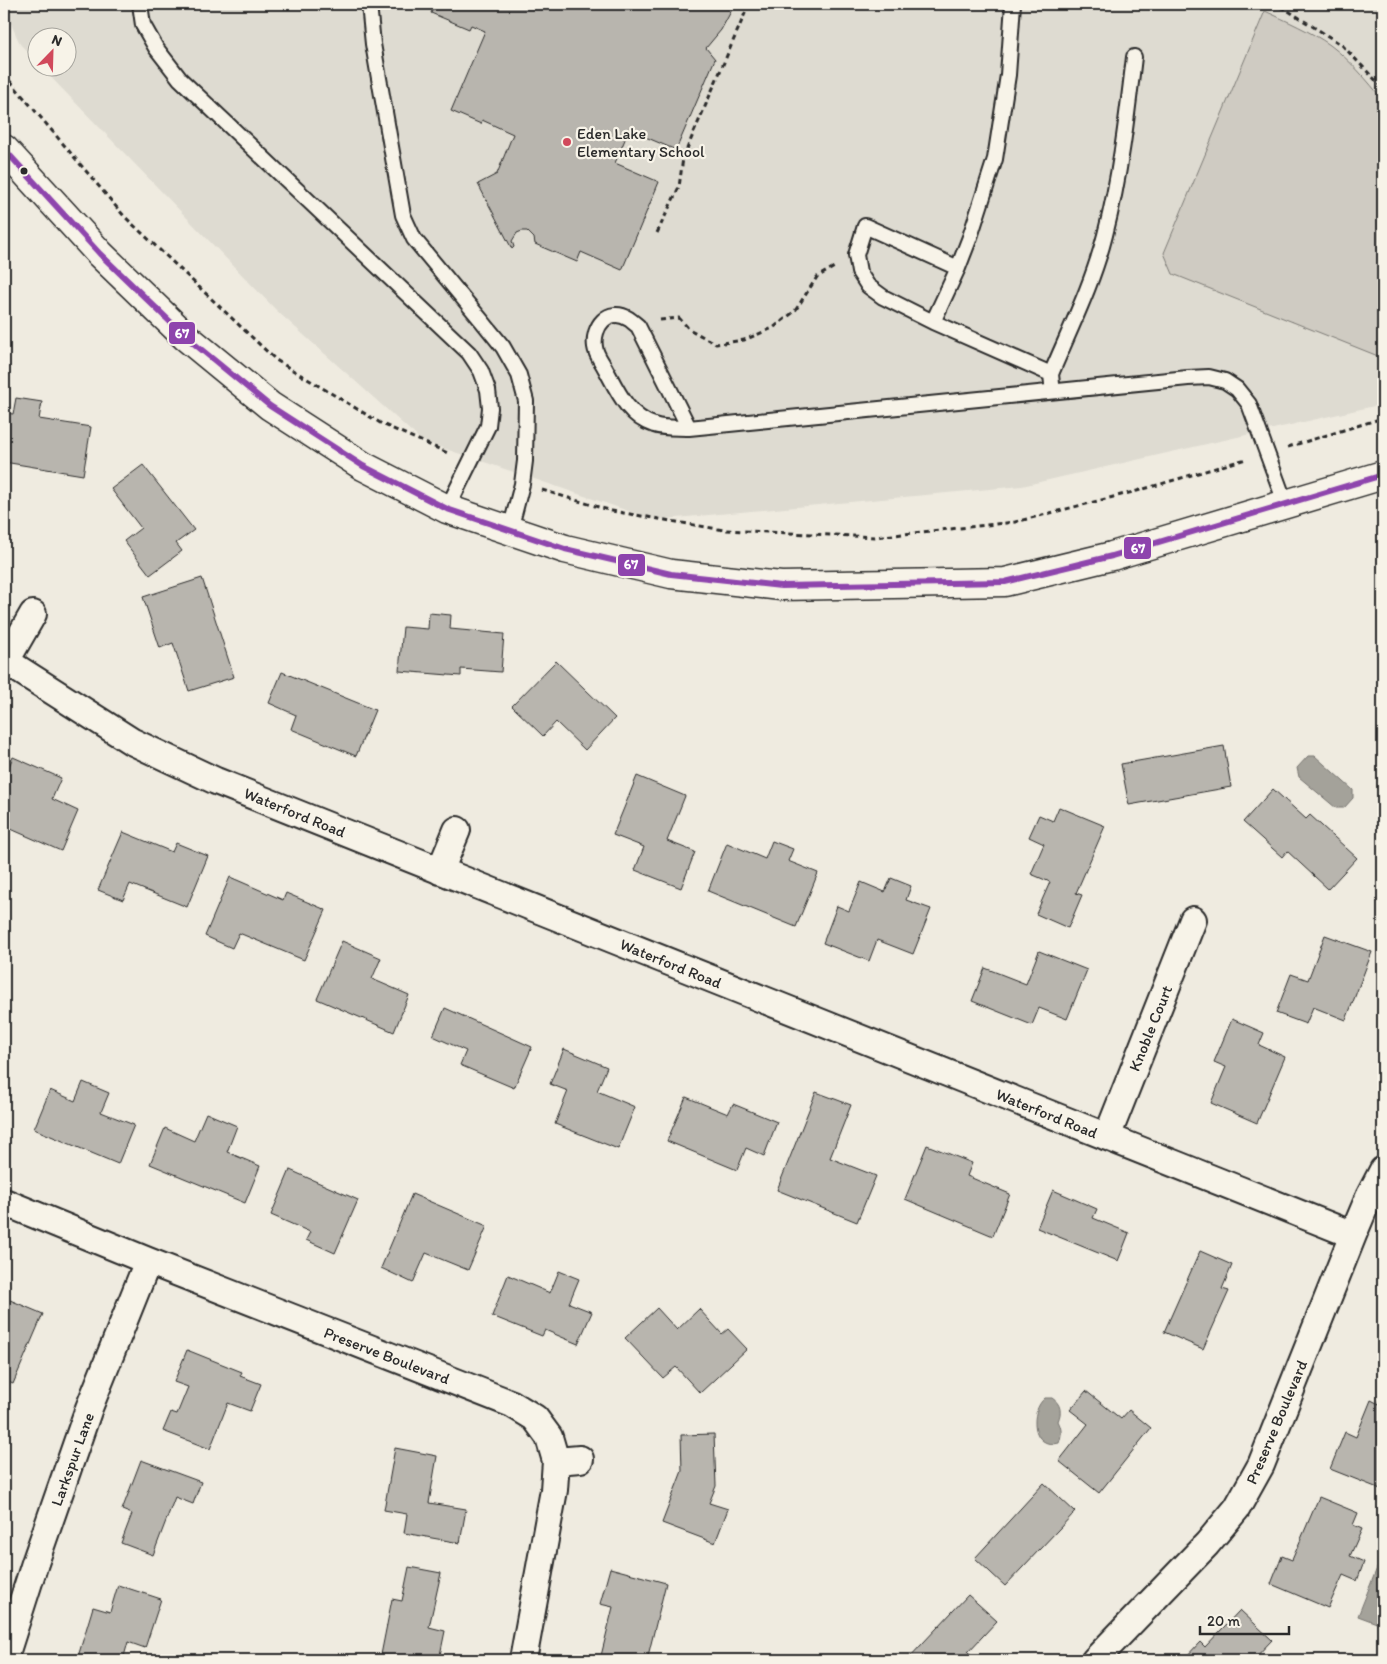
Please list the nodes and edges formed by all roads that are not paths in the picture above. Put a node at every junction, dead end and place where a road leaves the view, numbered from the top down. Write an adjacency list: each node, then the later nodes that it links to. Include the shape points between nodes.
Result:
1 (140, 4): 13 (lane, via 143,25 180,79 469,354 481,371 488,390 488,426)
2 (369, 4): 14 (lane, via 372,44 403,215 414,239 502,348 519,375 526,401 522,484)
3 (1013, 4): 6 (lane, via 1008,75 996,159)
4 (1134, 57): 8 (lane, via 1125,129 1105,236)
5 (4, 149): 13 (street, via 100,254 186,338 270,406 363,466)
6 (958, 268): 7 (lane); 7 (lane, via 865,226 856,255 859,272 868,286)
7 (933, 322): 8 (lane)
8 (1050, 374): 9 (lane)
9 (1053, 392): 10 (lane); 12 (lane, via 1188,378 1225,382 1237,389 1249,404)
10 (689, 428): 10 (lane, via 655,425 636,415 623,401 595,350 594,337 598,325 606,317 618,315 638,326)
11 (1383, 475): 12 (street)
12 (1286, 505): 14 (street, via 1112,556 1005,582 781,586 671,574 565,549)
13 (447, 509): 14 (street)
14 (510, 530)
15 (33, 614): 16 (street)
16 (5, 661): 18 (street, Waterford Road, via 132,741 216,781)
17 (457, 830): 18 (street)
18 (440, 870): 20 (street, Waterford Road)
19 (1193, 920): 20 (street, Knoble Court)
20 (1107, 1137): 23 (street, Waterford Road)
21 (1383, 1170): 23 (street, Preserve Boulevard)
22 (4, 1202): 24 (street, Preserve Boulevard)
23 (1353, 1235): 27 (street, Preserve Boulevard, via 1261,1465 1237,1508 1208,1544)
24 (148, 1261): 25 (street, Larkspur Lane, via 34,1563); 26 (street, Preserve Boulevard, via 512,1404 535,1418 568,1460 554,1490)
25 (4, 1660)
26 (523, 1660)
27 (1095, 1660)

